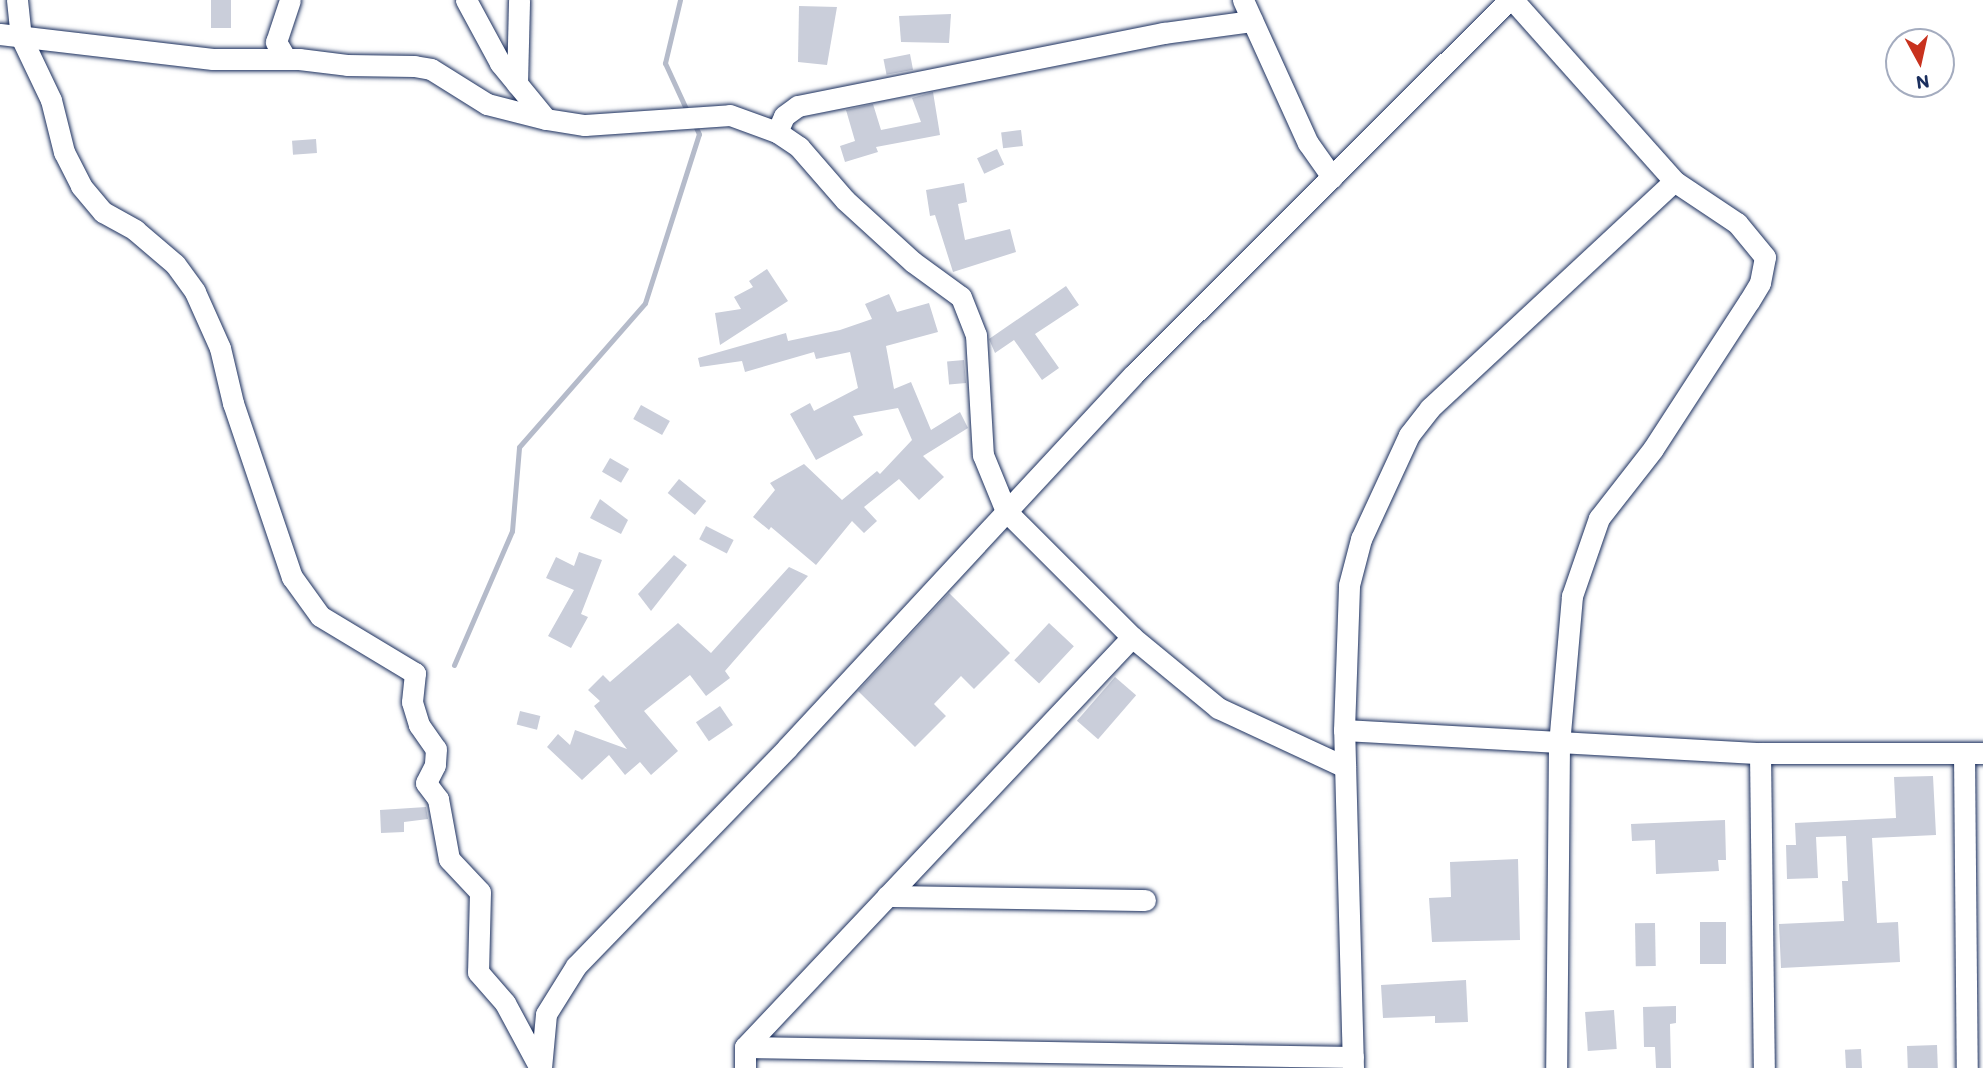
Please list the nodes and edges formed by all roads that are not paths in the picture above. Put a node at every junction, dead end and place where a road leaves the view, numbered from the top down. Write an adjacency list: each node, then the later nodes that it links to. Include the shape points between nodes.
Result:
1 (17, 0): 8 (street)
2 (290, 0): 9 (street, via 276,42)
3 (466, 0): 10 (street, via 490,47)
4 (519, 0): 10 (street)
5 (1243, 0): 7 (street)
6 (1511, 0): 13 (street); 14 (street)
7 (1252, 22): 12 (street, via 1151,35 798,106 784,116); 13 (street, via 1308,143)
8 (11, 36): 9 (street, via 213,59); 26 (street, via 51,100 64,152 81,186 103,212 135,230 174,264 195,292 220,348 233,403 292,577 320,616 415,673 412,702 418,725 436,749 435,765 426,783 438,799 449,859 480,892 478,972 505,1003)
9 (286, 59): 11 (street, via 431,69 487,104)
10 (517, 84): 11 (street)
11 (546, 119): 12 (street, via 585,125 730,115)
12 (777, 132): 15 (street, via 799,147 845,201 913,262 961,297 976,335 983,456)
13 (1332, 177): 15 (street, via 1133,375)
14 (1674, 181): 17 (street, via 1430,408 1409,435 1353,562); 18 (street, via 1737,223 1758,244 1765,270 1653,449 1599,518 1572,596)
15 (1006, 511): 16 (street); 26 (street, via 787,748 576,966 546,1014)
16 (1132, 637): 21 (street, via 1218,708); 22 (street)
17 (1344, 730): 18 (street); 21 (street)
18 (1559, 745): 20 (street); 27 (street)
19 (1973, 753): 20 (street); 29 (street)
20 (1759, 754): 28 (street)
21 (1345, 767): 25 (street)
22 (887, 896): 23 (street); 24 (street)
23 (1144, 900)
24 (745, 1058): 25 (street)
25 (1353, 1062)
26 (540, 1068)
27 (1556, 1068)
28 (1764, 1068)
29 (1967, 1068)

